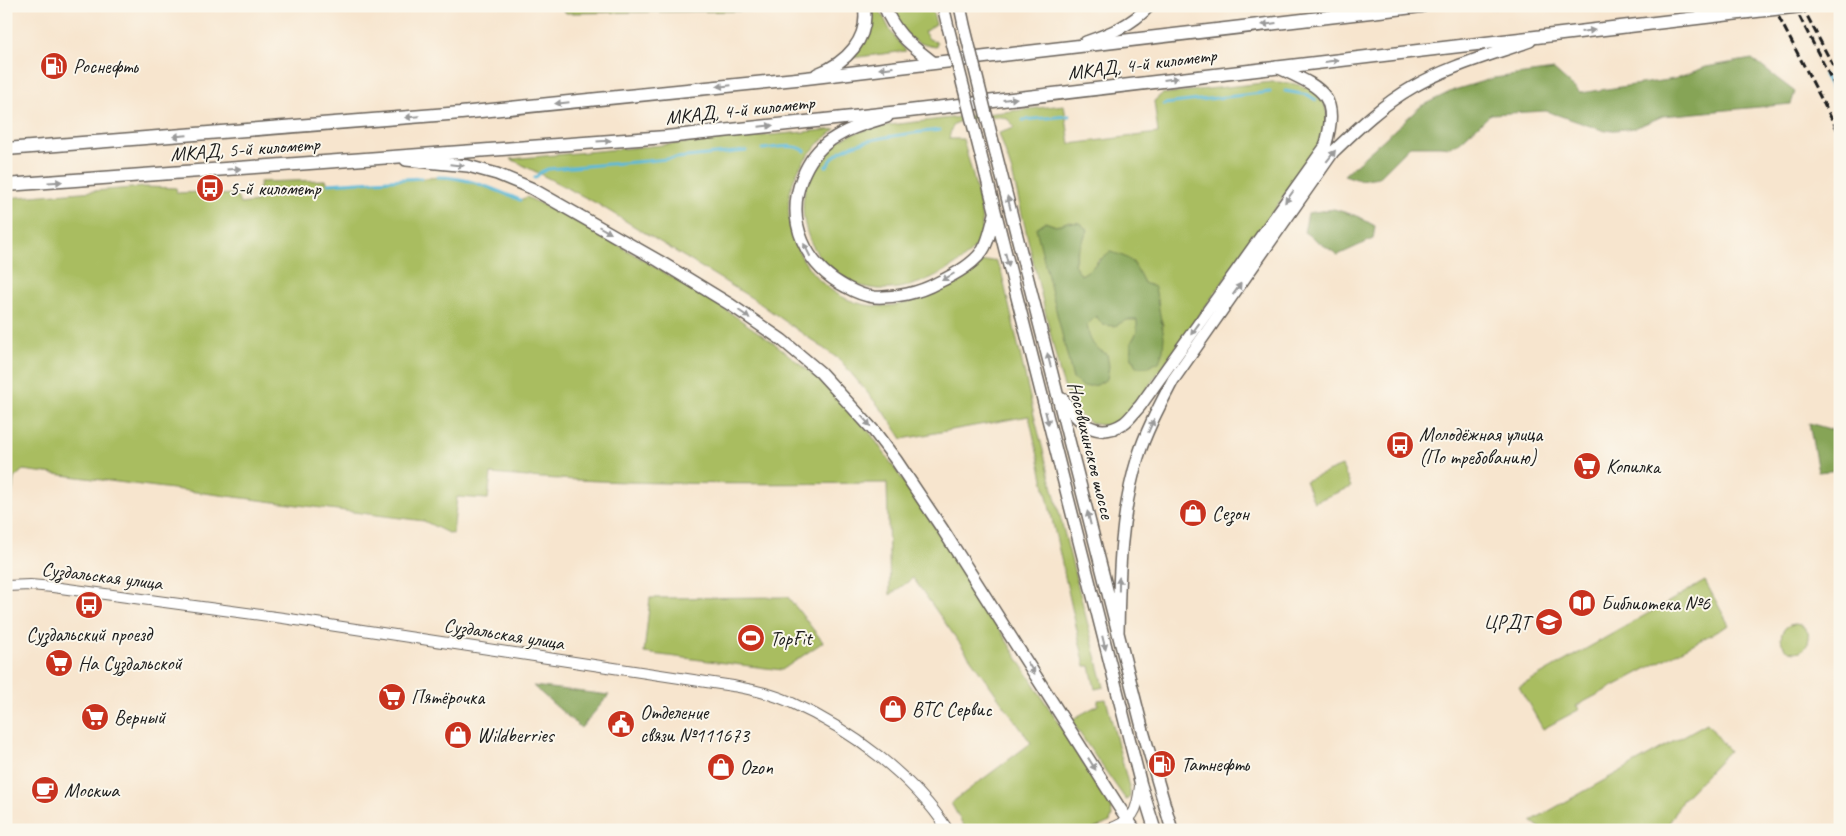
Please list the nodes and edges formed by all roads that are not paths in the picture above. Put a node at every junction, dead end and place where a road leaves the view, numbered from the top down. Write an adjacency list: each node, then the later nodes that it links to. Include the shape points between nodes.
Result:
1 (864, 6): 12 (main road, via 865,24 856,46 832,68)
2 (884, 6): 10 (main road, via 903,39)
3 (943, 6): 19 (main road, Носовихинское шоссе, bridge)
4 (960, 6): 20 (main road, Носовихинское шоссе, one-way to 4, bridge)
5 (1149, 6): 9 (main road, via 1109,34)
6 (1422, 6): 9 (highway, МКАД, 4-й километр, one-way to 9)
7 (1802, 6): 8 (highway, МКАД, 4-й километр, one-way to 7, bridge)
8 (1539, 37): 11 (highway, МКАД, 4-й километр, one-way to 8); 22 (main road, one-way to 8, via 1124,518 1138,455 1173,380 1276,232 1333,152 1385,106 1438,74)
9 (1072, 46): 10 (highway, МКАД, 4-й километр)
10 (934, 63): 12 (highway, МКАД, 4-й километр, one-way to 12)
11 (1277, 67): 13 (highway, МКАД, 4-й километр, one-way to 11); 20 (main road, one-way to 20, via 1308,82 1327,97 1332,118 1325,147 1125,423 1099,430 1085,426 1072,414)
12 (806, 78): 14 (highway, МКАД, 4-й километр, one-way to 14)
13 (909, 111): 16 (highway, МКАД, 4-й километр, one-way to 13, via 666,137); 19 (main road, one-way to 13, via 980,254 950,277 911,293 874,297 857,293 825,274 812,261 798,227 796,209 798,189 806,168 816,153 844,132)
14 (461, 113): 15 (highway, МКАД, 5-й километр, one-way to 15)
15 (6, 150)
16 (486, 151): 17 (highway, МКАД, 5-й километр)
17 (392, 158): 18 (highway, МКАД, 5-й километр, one-way to 17); 24 (main road, one-way to 24, via 468,166 530,188 732,305 820,372 874,430 896,460)
18 (6, 185)
19 (995, 213): 23 (main road, Носовихинское шоссе, one-way to 23)
20 (1056, 387): 22 (main road, Носовихинское шоссе, one-way to 20)
21 (6, 586): 25 (street, Суздальская улица, via 53,587 283,618 762,692 812,712 861,743 919,792)
22 (1118, 633): 28 (main road, Носовихинское шоссе)
23 (1141, 785): 24 (street); 27 (main road, Носовихинское шоссе)
24 (1132, 826): 26 (street, via 1121,824)
25 (948, 830)
26 (1107, 830)
27 (1155, 830)
28 (1172, 830)

